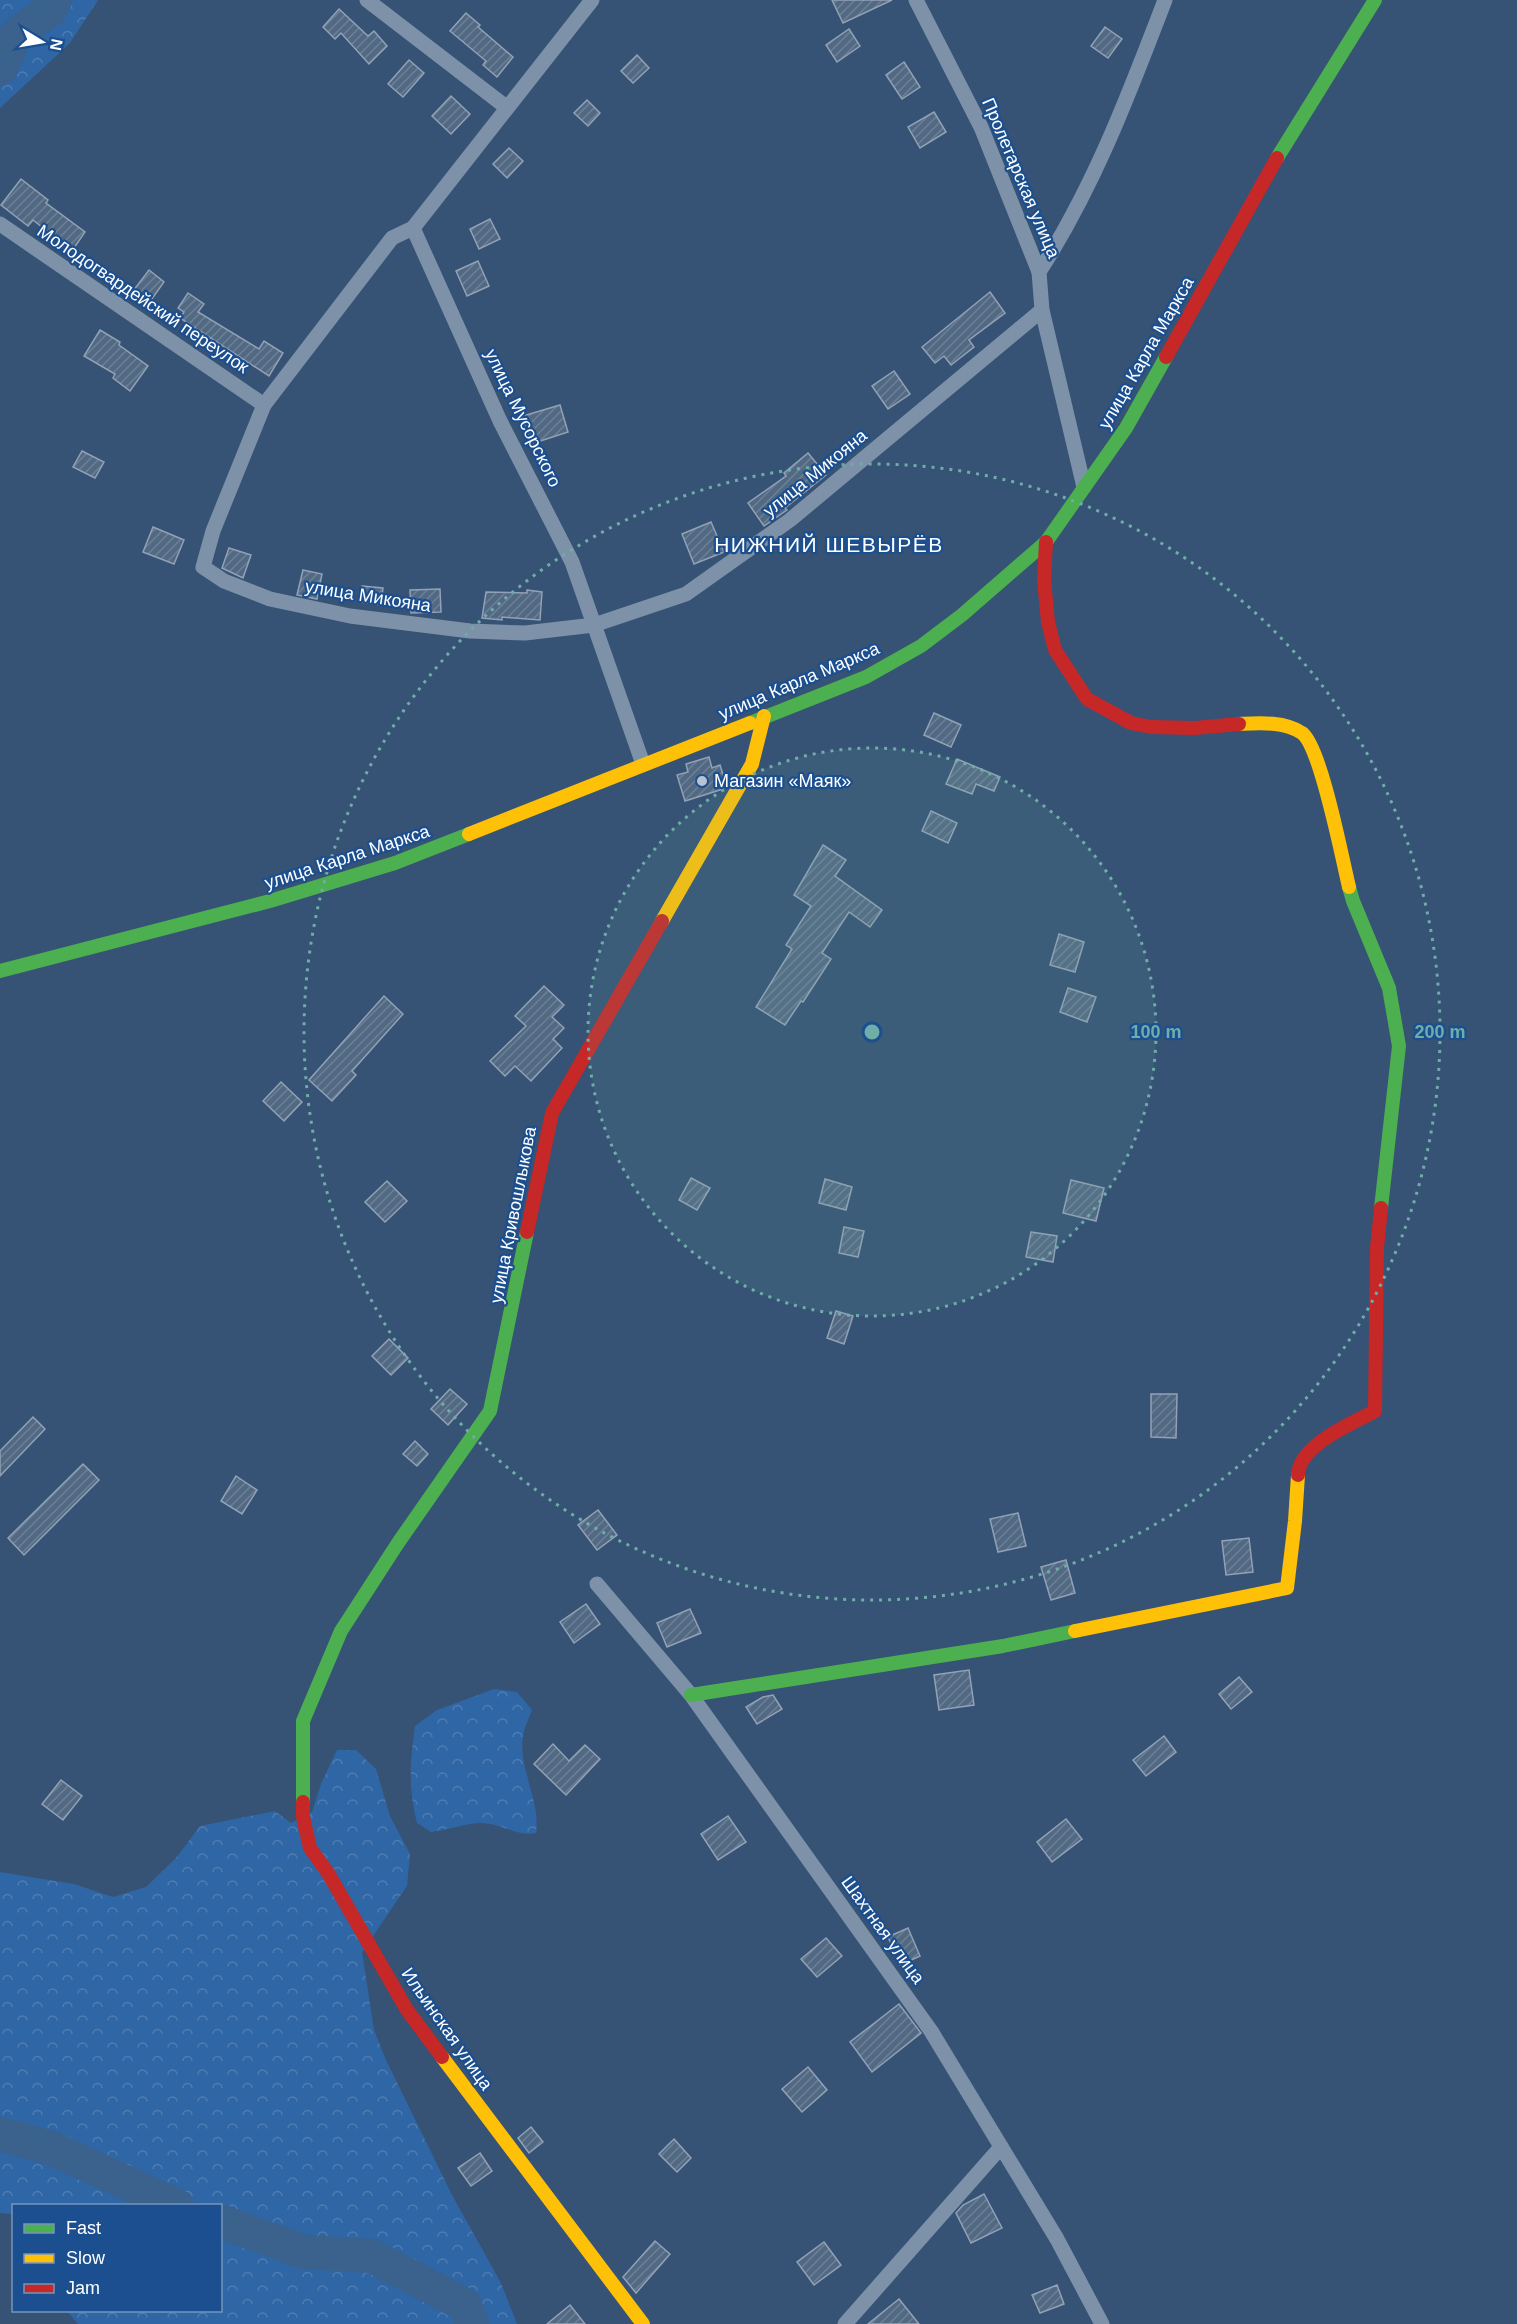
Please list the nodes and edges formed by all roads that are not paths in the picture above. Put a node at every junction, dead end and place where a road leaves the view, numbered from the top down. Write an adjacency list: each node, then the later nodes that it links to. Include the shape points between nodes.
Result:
1 (367, 0): 6 (street)
2 (592, 0): 6 (street)
3 (916, 0): 9 (street, Пролетарская улица, via 981,128)
4 (1165, 0): 9 (street, via 1112,136)
5 (1375, 0): 12 (street, улица Карла Маркса, via 1291,134 1126,428)
6 (506, 107): 8 (street)
7 (0, 224): 11 (street, Молодогвардейский переулок)
8 (413, 228): 11 (street, via 392,238); 14 (street, улица Мусорского, via 500,421 572,562)
9 (1039, 272): 10 (street, Пролетарская улица)
10 (1042, 310): 12 (street, Пролетарская улица); 14 (street, улица Микояна, via 790,520 686,594)
11 (264, 405): 14 (street, улица Микояна, via 213,531 203,567 224,581 270,599 350,616 481,632 525,633)
12 (1084, 487): 13 (street, улица Карла Маркса)
13 (1046, 542): 15 (street, улица Карла Маркса, via 921,646 866,677); 19 (street, via 1044,580 1055,650 1088,699 1131,723 1151,727 1265,722 1286,727 1308,739 1320,769 1353,901 1389,988 1399,1046 1377,1248 1376,1411 1316,1444 1298,1466 1287,1588 1003,1646)
14 (594, 625): 16 (street, улица Мусорского)
15 (764, 716): 16 (street, улица Карла Маркса); 20 (street, улица Кривошлыкова, via 752,764 552,1113 490,1411 341,1631)
16 (643, 764): 17 (street, улица Карла Маркса, via 395,863 270,901)
17 (0, 971)
18 (597, 1584): 19 (street, Шахтная улица)
19 (691, 1695): 21 (street, Шахтная улица, via 931,2031)
20 (303, 1721): 22 (street, Ильинская улица, via 303,1817 310,1848 407,2010)
21 (1001, 2147): 23 (street); 24 (street, Шахтная улица, via 1057,2239)
22 (644, 2324)
23 (845, 2324)
24 (1102, 2324)

